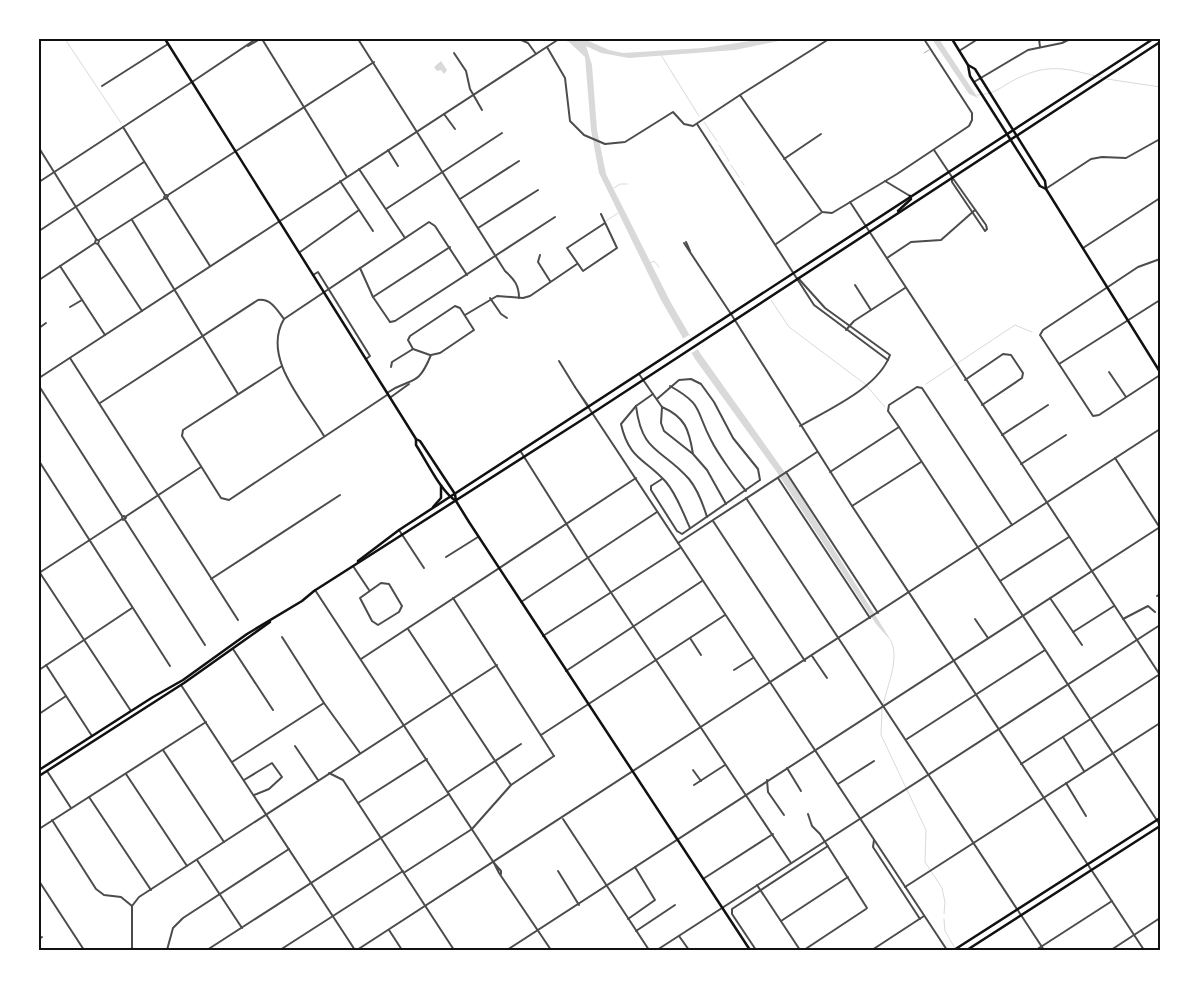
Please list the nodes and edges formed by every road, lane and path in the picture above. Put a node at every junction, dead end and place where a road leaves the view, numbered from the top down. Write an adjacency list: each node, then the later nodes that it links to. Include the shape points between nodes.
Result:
1 (165, 39): 14 (main road)
2 (259, 39): 25 (street); 30 (street)
3 (358, 39): 22 (street)
4 (519, 39): 21 (street, via 528,43)
5 (558, 39): 15 (street)
6 (829, 39): 29 (street)
7 (924, 39): 17 (street)
8 (952, 39): 18 (main road)
9 (978, 39): 18 (street)
10 (1039, 39): 16 (street)
11 (1070, 39): 16 (street)
12 (1153, 39): 35 (main road)
13 (1160, 42): 41 (main road)
14 (168, 44): 25 (main road); 27 (street)
15 (547, 47): 21 (street); 33 (street, via 565,78 570,121 578,132 591,139 601,143 625,142 674,112 688,126)
16 (1040, 47): 24 (street, via 1010,58)
17 (931, 49): 20 (lane); 46 (street, via 972,113 969,126)
18 (960, 51): 23 (main road)
19 (454, 52): 28 (street, via 468,76)
20 (924, 53)
21 (536, 54): 28 (street)
22 (374, 62): 30 (street); 37 (street)
23 (968, 65): 24 (main road); 26 (main road)
24 (980, 78): 26 (street); 35 (main road)
25 (192, 82): 34 (street); 47 (main road)
26 (974, 82): 39 (main road)
27 (102, 86)
28 (472, 95): 31 (street); 32 (street)
29 (740, 95): 33 (street); 48 (street)
30 (304, 108): 47 (street); 56 (street)
31 (482, 110)
32 (444, 114): 36 (street); 37 (street)
33 (697, 124): 89 (street)
34 (123, 128): 50 (street); 53 (street)
35 (1013, 128): 39 (main road); 41 (main road)
36 (455, 129)
37 (416, 132): 45 (street); 54 (street)
38 (502, 133): 54 (street)
39 (1007, 133): 43 (main road); 55 (main road)
40 (821, 134): 48 (street)
41 (1018, 135): 43 (main road); 61 (main road, via 1045,181)
42 (1160, 139): 61 (street, via 1126,158 1091,159)
43 (1011, 140): 57 (main road); 61 (main road, via 1040,186)
44 (39, 148): 53 (street)
45 (388, 150): 51 (street); 52 (street)
46 (934, 150): 55 (street); 58 (street)
47 (236, 152): 64 (street); 78 (main road)
48 (784, 159): 72 (street)
49 (519, 161): 66 (street)
50 (144, 162): 64 (street); 68 (street)
51 (398, 166)
52 (359, 169): 56 (street); 69 (street)
53 (54, 172): 60 (street); 68 (street)
54 (442, 172): 66 (street); 69 (street)
55 (948, 172): 57 (street); 63 (main road)
56 (347, 177): 59 (street)
57 (952, 177): 71 (street); 73 (street); 75 (main road)
58 (884, 180): 63 (street); 67 (street)
59 (340, 181): 70 (street); 78 (street)
60 (39, 182)
61 (1046, 189): 91 (main road)
62 (538, 190): 81 (street)
63 (910, 196): 75 (main road, via 911,199); 80 (main road)
64 (166, 197): 77 (street); 99 (street)
65 (1160, 198): 91 (street)
66 (460, 200): 81 (street)
67 (850, 202): 72 (street, via 832,213); 80 (street)
68 (76, 206): 82 (street); 86 (street)
69 (386, 209): 85 (street)
70 (359, 210): 83 (street); 92 (street)
71 (975, 210): 73 (street); 73 (street, via 986,230)
72 (822, 212): 89 (street)
73 (972, 213): 95 (street, via 941,240 911,242)
74 (601, 214): 79 (street)
75 (895, 214): 84 (main road)
76 (555, 217): 94 (street)
77 (132, 220): 86 (street); 111 (street)
78 (280, 221): 92 (main road); 99 (street)
79 (605, 223): 97 (street, via 567,248); 97 (street, via 617,248 586,271)
80 (865, 226): 84 (street); 101 (main road)
81 (478, 228): 94 (street)
82 (39, 231)
83 (373, 231)
84 (869, 231): 95 (street); 104 (main road)
85 (405, 238): 90 (street, via 431,221); 100 (street)
86 (98, 240): 87 (street)
87 (97, 243): 98 (street); 120 (street)
88 (685, 243): 121 (street)
89 (776, 244): 101 (street)
90 (450, 247): 102 (street); 113 (street)
91 (1083, 248): 108 (main road)
92 (300, 252): 103 (main road)
93 (540, 255): 106 (street, via 538,262)
94 (496, 256): 102 (street); 115 (street, via 519,289)
95 (886, 258): 110 (street)
96 (1160, 259): 108 (street, via 1143,265)
97 (577, 264): 106 (street)
98 (60, 266): 105 (street); 116 (street)
99 (210, 266): 111 (street)
100 (359, 268): 109 (street); 113 (street)
101 (794, 272): 104 (street); 121 (main road)
102 (467, 274): 113 (street, via 390,324)
103 (314, 275): 109 (street, via 318,272); 112 (main road)
104 (798, 278): 125 (main road); 128 (street, via 819,303); 130 (street, via 814,305)
105 (39, 280)
106 (550, 281): 115 (street, via 530,296)
107 (855, 285): 119 (street)
108 (1108, 287): 126 (main road); 132 (street)
109 (328, 288): 112 (street); 141 (street, via 370,356)
110 (906, 288): 119 (street); 151 (street)
111 (175, 290): 120 (street); 134 (street)
112 (323, 291): 123 (street); 141 (main road)
113 (373, 298)
114 (490, 298): 115 (street); 122 (street); 124 (street)
115 (519, 298)
116 (82, 300): 118 (street); 133 (street)
117 (1160, 300): 126 (street)
118 (70, 307)
119 (871, 310): 128 (street)
120 (142, 311): 133 (street)
121 (731, 314): 125 (street); 148 (main road)
122 (464, 315): 137 (street, via 455,306 408,339); 138 (street, via 474,330 440,353)
123 (284, 318): 134 (street, via 269,302 258,300); 144 (street, via 277,337)
124 (507, 318)
125 (734, 319): 150 (main road); 168 (street)
126 (1127, 319): 143 (street); 147 (main road)
127 (46, 323): 129 (street)
128 (850, 326): 130 (street); 135 (street)
129 (39, 328)
130 (846, 330): 136 (street)
131 (1036, 332): 132 (street)
132 (1040, 334): 143 (street)
133 (105, 335): 139 (street)
134 (203, 336): 155 (street); 161 (street)
135 (873, 342): 136 (street); 140 (street)
136 (870, 347): 140 (street)
137 (413, 349): 138 (street); 145 (street, via 392,362)
138 (430, 355): 152 (street, via 421,376)
139 (70, 358): 149 (street); 161 (street)
140 (889, 358): 168 (street, via 864,388)
141 (366, 359): 156 (main road)
142 (558, 361): 165 (street)
143 (1058, 364): 158 (street, via 1094,417)
144 (282, 366): 155 (street); 173 (street)
145 (391, 367)
146 (1109, 372): 158 (street)
147 (1160, 373): 158 (street)
148 (639, 374): 150 (street); 165 (main road)
149 (39, 378)
150 (642, 380): 157 (street); 167 (main road)
151 (965, 380): 162 (street); 162 (street, via 1003,354 1011,355 1022,378)
152 (409, 384): 156 (street); 159 (street)
153 (39, 386): 203 (street)
154 (670, 386): 160 (street); 190 (street, via 687,396 697,407 711,440); 190 (street, via 680,380 692,379 701,384 733,438 758,469 758,484)
155 (238, 394): 183 (street, via 183,430 182,436)
156 (388, 394): 159 (main road); 173 (street)
157 (653, 394): 160 (street); 164 (street)
158 (1126, 397)
159 (390, 398): 174 (main road)
160 (657, 399): 166 (street)
161 (100, 403): 192 (street)
162 (982, 405): 171 (street)
163 (1048, 405): 171 (street)
164 (636, 406): 188 (street, via 621,424 624,435 640,461); 202 (street, via 638,425 644,438 688,478 697,490)
165 (589, 407): 167 (street); 175 (main road)
166 (662, 407): 177 (street, via 681,418 688,432); 177 (street, via 664,431)
167 (592, 413): 178 (main road); 186 (street)
168 (800, 426): 176 (street)
169 (899, 427): 181 (street); 184 (street); 206 (street, via 887,408 920,386)
170 (1160, 428): 179 (street)
171 (1002, 435): 182 (street)
172 (1066, 435): 182 (street)
173 (324, 436): 183 (street, via 229,500 221,498)
174 (416, 439): 189 (main road); 191 (main road)
175 (521, 451): 178 (street); 191 (main road)
176 (817, 452): 184 (street); 185 (street)
177 (692, 454): 198 (street, via 707,470)
178 (524, 456): 196 (main road); 205 (street)
179 (1115, 458): 197 (street); 207 (street)
180 (39, 461): 213 (street)
181 (921, 462): 199 (street); 216 (street)
182 (1021, 464): 197 (street)
183 (201, 467): 192 (street)
184 (830, 472): 199 (street)
185 (786, 473): 187 (street); 239 (street)
186 (636, 478): 201 (street); 205 (street)
187 (778, 478): 195 (street); 242 (street)
188 (662, 479): 208 (street, via 676,498); 208 (street, via 651,486 652,491 677,531 682,534)
189 (441, 484): 194 (main road); 200 (main road, via 441,498)
190 (746, 491): 198 (street)
191 (455, 494): 194 (main road); 196 (main road)
192 (158, 495): 203 (street); 224 (street)
193 (340, 496): 224 (street)
194 (450, 497): 196 (main road); 200 (main road)
195 (746, 498): 204 (street); 254 (street)
196 (456, 501): 210 (main road); 211 (main road)
197 (1047, 502): 206 (street); 212 (street)
198 (726, 504): 202 (street)
199 (852, 506): 230 (street)
200 (431, 510): 209 (main road)
201 (658, 512): 214 (street); 218 (street)
202 (707, 517): 208 (street)
203 (124, 518): 213 (street); 258 (street)
204 (713, 520): 214 (street); 267 (street)
205 (567, 523): 218 (street); 221 (street)
206 (1012, 525): 216 (street)
207 (1160, 527): 222 (street)
208 (690, 528)
209 (399, 530): 210 (street); 219 (main road)
210 (403, 536): 219 (main road); 220 (street)
211 (478, 536): 217 (street); 221 (main road)
212 (1069, 537): 222 (street); 226 (street)
213 (90, 540): 223 (street); 237 (street)
214 (678, 543): 215 (street)
215 (680, 547): 225 (street); 229 (street)
216 (977, 548): 226 (street); 230 (street)
217 (446, 557)
218 (588, 558): 229 (street); 235 (street)
219 (353, 566): 227 (main road); 228 (street)
220 (424, 568)
221 (499, 568): 233 (street); 235 (main road)
222 (1091, 571): 234 (street); 236 (street)
223 (39, 573): 256 (street)
224 (211, 580): 245 (street)
225 (702, 581): 240 (street); 248 (street)
226 (999, 581): 241 (street)
227 (315, 590): 246 (main road); 265 (street)
228 (369, 590): 228 (street, via 387,583 401,602 402,609 382,624 375,624 360,600)
229 (612, 591): 248 (street); 251 (street)
230 (908, 593): 239 (street); 268 (street)
231 (1160, 594): 232 (street)
232 (1157, 596)
233 (453, 598): 249 (street); 269 (street)
234 (1050, 598): 241 (street); 250 (street)
235 (521, 602): 251 (main road)
236 (1114, 606): 244 (street); 250 (street)
237 (132, 608): 256 (street); 271 (street)
238 (1155, 612): 244 (street, via 1148,606)
239 (878, 613): 242 (street)
240 (725, 615): 253 (street); 264 (street)
241 (1022, 616): 255 (street); 261 (street)
242 (871, 617): 254 (street)
243 (975, 619): 255 (street)
244 (1123, 619): 257 (street)
245 (238, 620)
246 (270, 621): 260 (main road); 278 (main road)
247 (1160, 625): 257 (street)
248 (634, 626): 266 (street); 274 (street)
249 (407, 628): 265 (street); 280 (street)
250 (1073, 632): 259 (street)
251 (543, 636): 274 (main road)
252 (282, 638): 283 (street)
253 (690, 638): 262 (street); 266 (street)
254 (839, 638): 263 (street); 285 (street)
255 (988, 638): 268 (street)
256 (84, 640): 270 (street); 287 (street)
257 (1137, 640): 275 (street); 279 (street)
258 (205, 645)
259 (1082, 645)
260 (232, 648): 278 (main road); 286 (street)
261 (1045, 650): 279 (street); 281 (street)
262 (701, 655)
263 (812, 656): 267 (street); 276 (street)
264 (753, 658): 273 (street); 277 (street)
265 (361, 659): 292 (street)
266 (657, 660): 284 (street); 293 (street)
267 (805, 660): 277 (street)
268 (953, 661): 281 (street); 285 (street)
269 (497, 665): 280 (street); 295 (street)
270 (46, 666): 272 (street); 282 (street)
271 (170, 666)
272 (39, 670)
273 (734, 670)
274 (566, 671): 284 (main road)
275 (1160, 674): 289 (street)
276 (827, 678)
277 (770, 683): 293 (street); 302 (street)
278 (181, 684): 287 (main road); 290 (street); 316 (main road)
279 (1067, 684): 289 (street); 294 (street)
280 (451, 694): 292 (street); 308 (street)
281 (976, 695): 294 (street); 298 (street)
282 (66, 696): 288 (street); 296 (street)
283 (324, 703): 303 (street); 310 (street)
284 (587, 704): 295 (street); 318 (main road)
285 (884, 706): 298 (street); 302 (street)
286 (273, 710)
287 (131, 711): 296 (main road)
288 (39, 714)
289 (1090, 719): 297 (street); 304 (street)
290 (206, 722): 301 (street); 310 (street)
291 (1160, 723): 304 (street)
292 (404, 725): 303 (street); 307 (street)
293 (701, 729): 312 (street); 318 (street)
294 (999, 730): 311 (street); 321 (street)
295 (542, 735): 305 (street)
296 (92, 736): 314 (main road)
297 (1062, 737): 311 (street); 317 (street)
298 (907, 739): 321 (street)
299 (521, 744): 308 (street)
300 (295, 746): 324 (street)
301 (162, 750): 319 (street); 355 (street)
302 (815, 750): 313 (street); 327 (street)
303 (360, 753): 320 (street)
304 (1113, 753): 317 (street); 347 (street)
305 (554, 756): 306 (street); 330 (street)
306 (558, 758)
307 (427, 759): 332 (street); 337 (street)
308 (495, 761): 330 (street); 332 (street)
309 (874, 761): 327 (street)
310 (232, 762): 323 (street)
311 (1021, 764): 336 (street)
312 (725, 765): 326 (street); 334 (street)
313 (787, 768): 325 (street); 331 (street)
314 (39, 770)
315 (693, 770): 326 (street)
316 (47, 771): 322 (main road); 338 (street)
317 (1084, 771): 328 (street)
318 (633, 772): 343 (street); 353 (main road)
319 (126, 773): 335 (street); 364 (street)
320 (329, 773): 324 (street); 337 (street, via 343,780)
321 (930, 774): 344 (street); 357 (street)
322 (39, 776)
323 (244, 780): 333 (street); 333 (street, via 272,763 282,778 269,789)
324 (318, 780): 339 (street)
325 (767, 780): 334 (street); 341 (street, via 768,792)
326 (701, 781): 329 (street)
327 (838, 784): 344 (street)
328 (1066, 784): 336 (street); 342 (street)
329 (694, 785)
330 (510, 786): 349 (street)
331 (801, 791)
332 (448, 792): 349 (street); 352 (street)
333 (254, 795): 339 (street)
334 (745, 795): 351 (street); 353 (street)
335 (89, 797): 338 (street); 376 (street)
336 (1044, 798): 357 (street); 363 (street)
337 (358, 803): 352 (street)
338 (71, 808): 346 (street)
339 (266, 814): 355 (street); 359 (street)
340 (808, 814): 356 (street, via 812,826)
341 (784, 815)
342 (1086, 816)
343 (563, 818): 361 (street); 374 (street)
344 (860, 818): 354 (street); 356 (street)
345 (1160, 818): 347 (main road)
346 (52, 820): 350 (street); 381 (street, via 96,889 104,895 121,897)
347 (1156, 820): 348 (street); 363 (main road)
348 (1160, 826): 366 (main road)
349 (472, 828): 361 (street); 367 (street)
350 (39, 829)
351 (772, 834): 362 (street); 370 (street)
352 (381, 838): 367 (street); 372 (street)
353 (676, 839): 365 (street); 370 (main road)
354 (874, 840): 375 (street); 391 (street, via 873,847)
355 (224, 842): 360 (street)
356 (825, 842): 358 (street); 362 (street)
357 (974, 842): 375 (street); 385 (street)
358 (828, 846): 369 (street); 377 (street)
359 (289, 849): 372 (street); 378 (street)
360 (197, 860): 364 (street); 378 (street)
361 (494, 863): 382 (street); 395 (street)
362 (791, 863): 373 (street)
363 (1087, 864): 366 (street); 385 (main road)
364 (187, 866): 376 (street)
365 (635, 867): 374 (street); 390 (street, via 655,900)
366 (1091, 870): 379 (street); 388 (main road)
367 (403, 871): 382 (street); 386 (street)
368 (558, 871): 380 (street)
369 (848, 877): 392 (street); 419 (street, via 868,908)
370 (703, 880): 384 (main road)
371 (39, 881): 403 (street)
372 (311, 883): 386 (street); 393 (street)
373 (757, 885): 377 (street); 384 (street)
374 (607, 886): 380 (street); 390 (street)
375 (905, 887): 387 (street)
376 (151, 890): 381 (street, via 138,897)
377 (760, 890): 392 (street); 417 (street, via 732,909 732,914)
378 (220, 894): 393 (street); 405 (street, via 178,921)
379 (1112, 901): 397 (street); 401 (street)
380 (579, 905): 395 (street)
381 (132, 906): 404 (street)
382 (426, 906): 394 (street); 410 (street)
383 (675, 906): 396 (street)
384 (721, 908): 398 (street); 416 (main road)
385 (1017, 909): 388 (street); 402 (main road)
386 (332, 916): 407 (street); 408 (street)
387 (924, 916): 391 (street); 421 (street)
388 (1021, 916): 401 (street); 422 (main road)
389 (1160, 918): 397 (street)
390 (628, 919): 396 (street)
391 (920, 919): 420 (street)
392 (781, 921): 418 (street)
393 (242, 928): 406 (street)
394 (389, 930): 408 (street); 409 (street)
395 (538, 930): 411 (street); 412 (street)
396 (636, 931): 413 (street)
397 (1134, 935): 425 (street); 426 (street)
398 (679, 936): 414 (street); 415 (street)
399 (42, 937): 400 (street)
400 (39, 939)
401 (1042, 947): 423 (street); 424 (street)
402 (955, 949)
403 (84, 950)
404 (132, 950)
405 (167, 950)
406 (207, 950)
407 (280, 950)
408 (356, 950)
409 (402, 950)
410 (454, 950)
411 (508, 950)
412 (551, 950)
413 (649, 950)
414 (657, 950)
415 (689, 950)
416 (750, 950)
417 (756, 950)
418 (800, 950)
419 (804, 950)
420 (872, 950)
421 (947, 950)
422 (967, 950)
423 (1036, 950)
424 (1044, 950)
425 (1111, 950)
426 (1144, 950)

